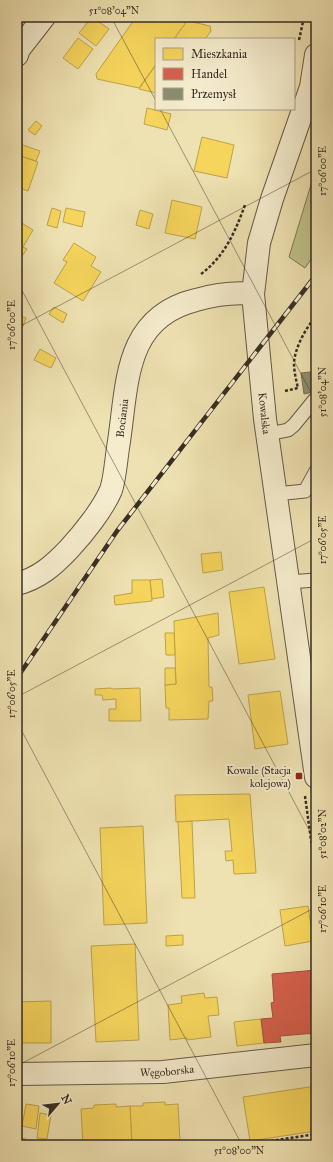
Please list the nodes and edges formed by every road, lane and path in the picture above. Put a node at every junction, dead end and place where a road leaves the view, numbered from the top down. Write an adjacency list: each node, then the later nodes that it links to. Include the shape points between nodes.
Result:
1 (44, 17): 2 (street)
2 (17, 55)
3 (316, 55): 6 (street, Kowalska, via 311,87 259,243)
4 (247, 199): 8 (path, via 230,242 210,268 190,283)
5 (316, 291): 7 (path)
6 (253, 294): 8 (street, Bociania, via 237,293); 12 (street, Kowalska)
7 (316, 295)
8 (196, 300): 17 (street, Bociania, via 167,310 152,322 141,338 130,364 111,490 85,532 54,565 32,580)
9 (316, 316): 10 (path, via 306,328 294,363 298,388)
10 (284, 391)
11 (316, 398): 12 (lane, via 294,426 288,430)
12 (268, 434): 14 (street, Kowalska)
13 (316, 471): 14 (lane, via 305,491)
14 (276, 494): 16 (street, Kowalska)
15 (316, 580): 16 (lane)
16 (288, 582): 18 (street, Kowalska)
17 (17, 584)
18 (316, 777)
19 (316, 1055): 20 (street, Węgoborska, via 163,1072)
20 (17, 1074)
21 (316, 1134): 22 (path)
22 (251, 1144)

